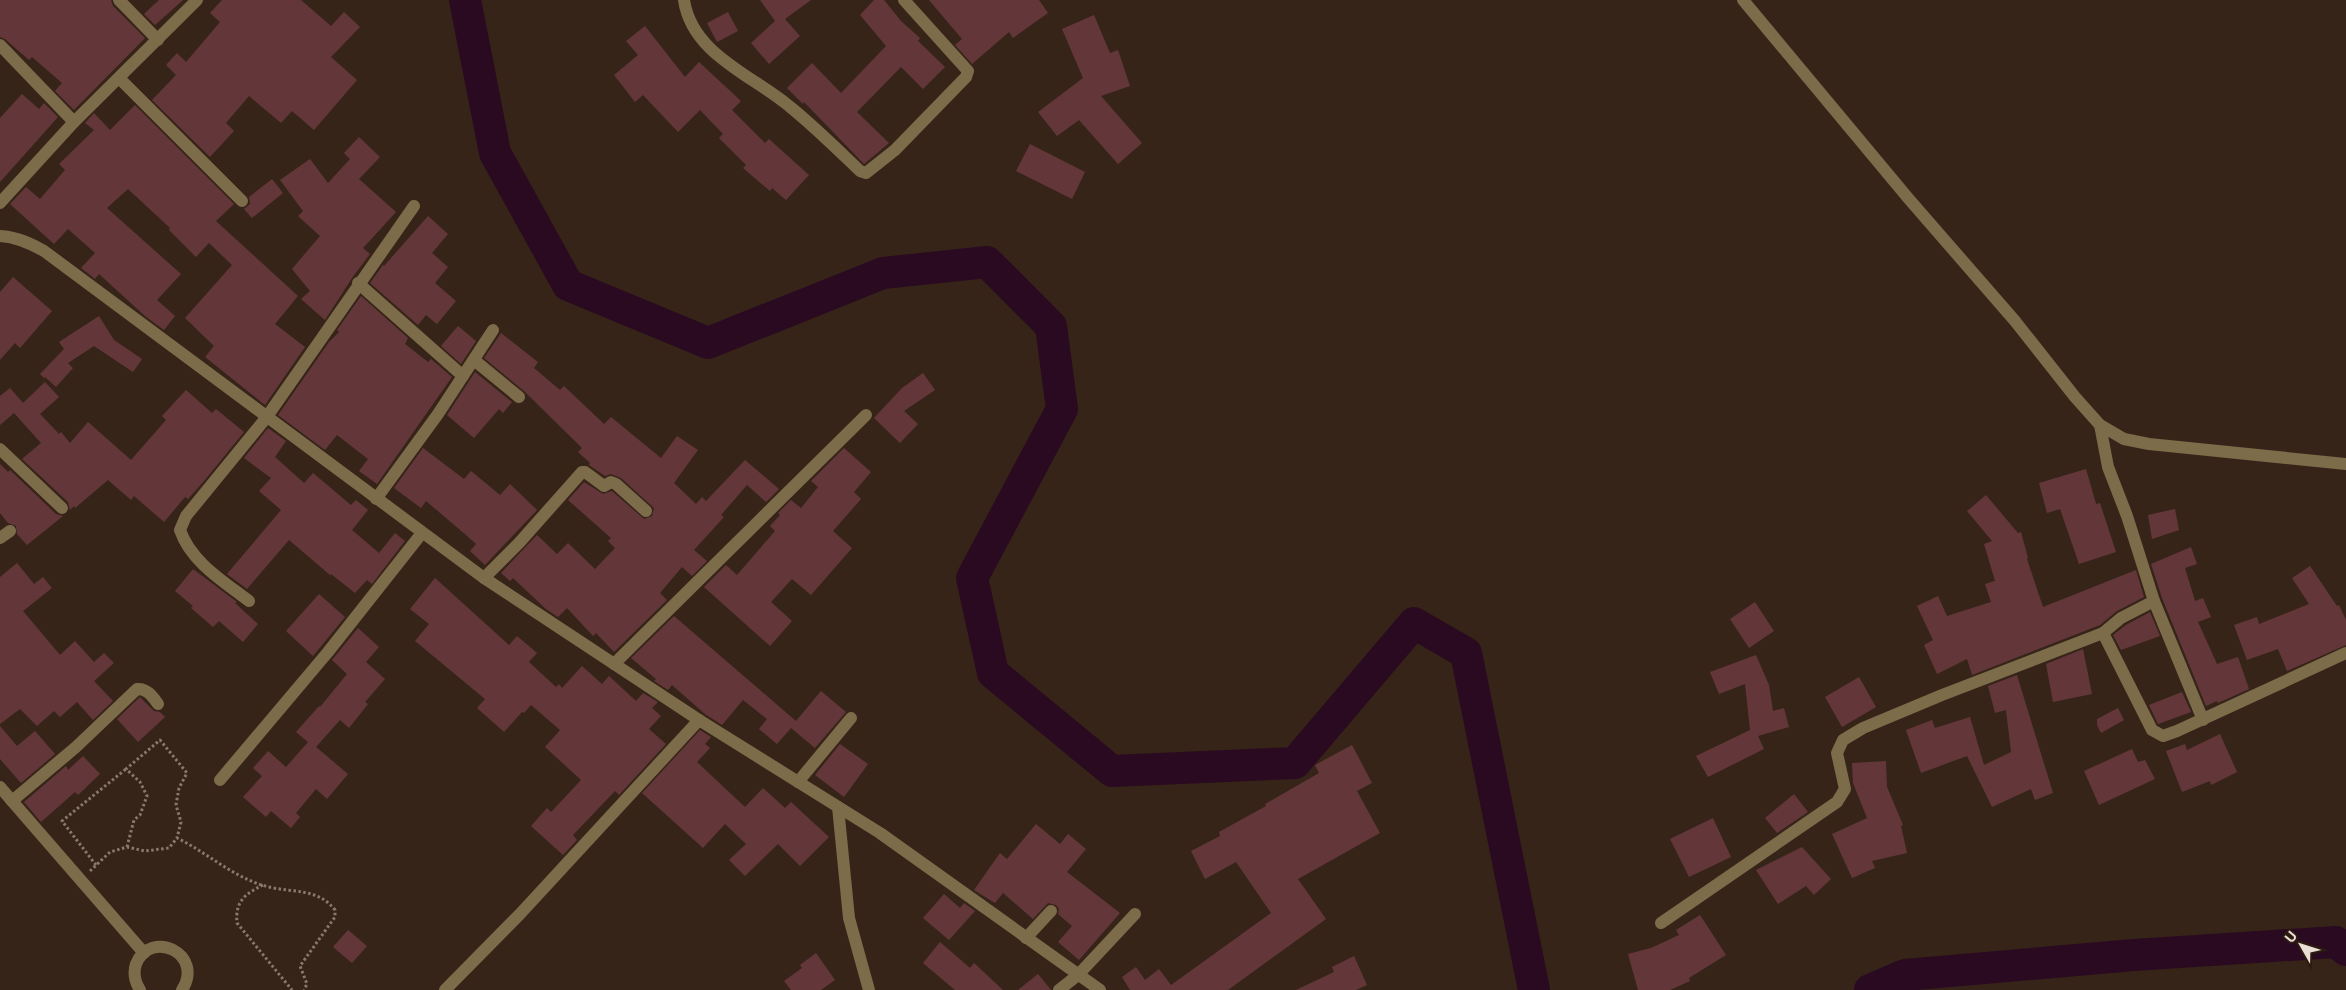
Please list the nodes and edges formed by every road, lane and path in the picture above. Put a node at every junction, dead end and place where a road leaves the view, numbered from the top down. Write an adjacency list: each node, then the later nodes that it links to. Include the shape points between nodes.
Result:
1 (119, 0): 6 (street)
2 (196, 0): 6 (street)
3 (904, 0): 5 (street, via 968,71 966,77 895,150 866,173 789,105 718,55 700,38 690,25)
4 (1743, 0): 21 (street)
5 (686, 1)
6 (158, 40): 8 (street)
7 (0, 45): 9 (street)
8 (119, 78): 9 (street); 10 (street)
9 (74, 122): 11 (street)
10 (242, 201)
11 (0, 203)
12 (414, 206): 14 (street)
13 (0, 236): 20 (street, via 15,237 44,251)
14 (358, 283): 17 (street); 20 (street)
15 (494, 330): 16 (street)
16 (474, 360): 17 (street); 18 (street)
17 (463, 376): 24 (street)
18 (519, 396)
19 (866, 415): 33 (street)
20 (266, 418): 24 (street); 29 (street, via 186,516 180,530 186,546 207,569)
21 (2100, 425): 23 (street, via 2124,438 2149,444); 30 (street, via 2108,467)
22 (0, 449): 25 (street)
23 (2346, 464)
24 (376, 499): 27 (street)
25 (62, 508)
26 (646, 511): 28 (street, via 616,484 611,482 604,486 582,472)
27 (422, 533): 28 (street); 39 (street, via 328,652)
28 (484, 578): 33 (street)
29 (249, 601)
30 (2154, 601): 31 (street, via 2121,618); 37 (street)
31 (2103, 633): 37 (street, via 2152,730 2164,736); 51 (street, via 1942,695 1863,728 1844,740 1837,753 1845,789 1837,802)
32 (2346, 653): 37 (street)
33 (614, 664): 36 (street)
34 (158, 704): 42 (street, via 150,693 137,689)
35 (851, 718): 40 (street)
36 (699, 720): 40 (street); 59 (street)
37 (2203, 720)
38 (126, 770): 44 (path, via 160,740 187,773 179,788 176,805 181,822); 45 (path, via 140,782 147,796 140,815 134,820); 46 (path, via 62,821)
39 (220, 780)
40 (798, 782): 43 (street)
41 (0, 787): 42 (street)
42 (12, 801): 47 (street)
43 (838, 807): 52 (street, via 880,833); 60 (street, via 849,918)
44 (177, 838): 45 (path, via 168,848 145,851); 48 (path, via 243,878)
45 (127, 847): 46 (path, via 110,852)
46 (96, 864): 47 (path)
47 (80, 880): 53 (street)
48 (264, 885): 57 (path, via 242,899 236,911 237,923); 58 (path, via 327,899 335,910 335,917 300,966 308,984)
49 (1051, 911): 52 (street)
50 (1136, 914): 54 (street)
51 (1661, 923)
52 (1026, 938): 54 (street)
53 (144, 953): 55 (street, via 135,966 134,974); 56 (street, via 167,947 180,955 188,969)
54 (1078, 975): 61 (street); 62 (street)
55 (140, 990)
56 (182, 990)
57 (292, 990)
58 (304, 990)
59 (446, 990)
60 (869, 990)
61 (1059, 990)
62 (1100, 990)

